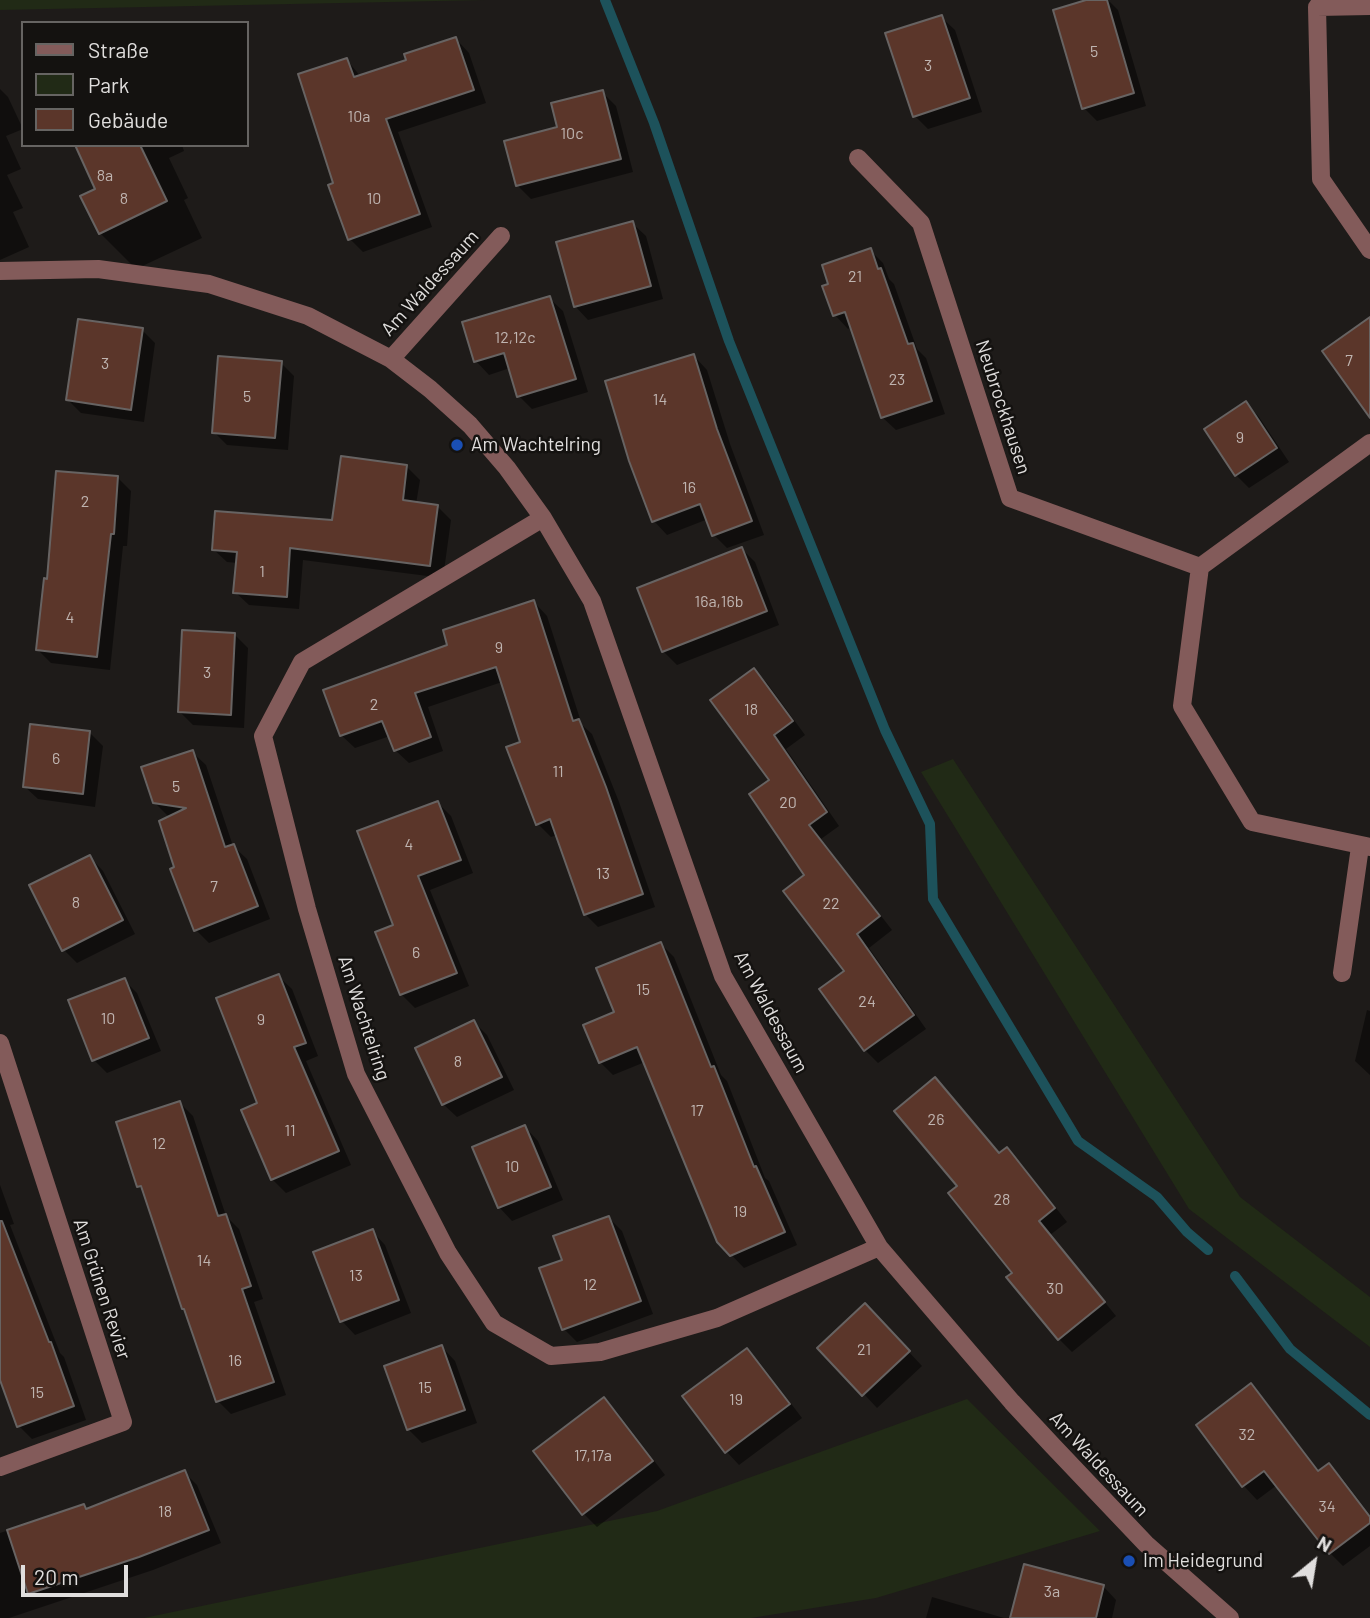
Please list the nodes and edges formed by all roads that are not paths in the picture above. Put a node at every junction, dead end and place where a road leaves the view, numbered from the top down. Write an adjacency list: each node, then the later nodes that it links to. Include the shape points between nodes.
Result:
1 (1370, 6): 4 (street, via 1317,7 1321,178)
2 (858, 158): 9 (street, Neubrockhausen, via 921,223 1010,498)
3 (501, 236): 6 (street, Am Waldessaum)
4 (1370, 250)
5 (0, 271): 6 (street, Am Waldessaum, via 98,269 209,284 308,316)
6 (391, 359): 8 (street, Am Waldessaum, via 470,425)
7 (1370, 443): 9 (street)
8 (543, 518): 13 (street, Am Waldessaum, via 592,601 723,976); 13 (street, Am Wachtelring, via 302,662 263,736 356,1074 448,1253 494,1323 551,1356 600,1352 717,1318)
9 (1200, 567): 10 (street, via 1182,706 1252,822)
10 (1365, 847): 11 (street)
11 (1342, 973)
12 (0, 1043): 14 (street, Am Grünen Revier, via 123,1423)
13 (879, 1247): 15 (street, Am Waldessaum, via 1012,1402 1136,1534)
14 (0, 1467)
15 (1229, 1618)

